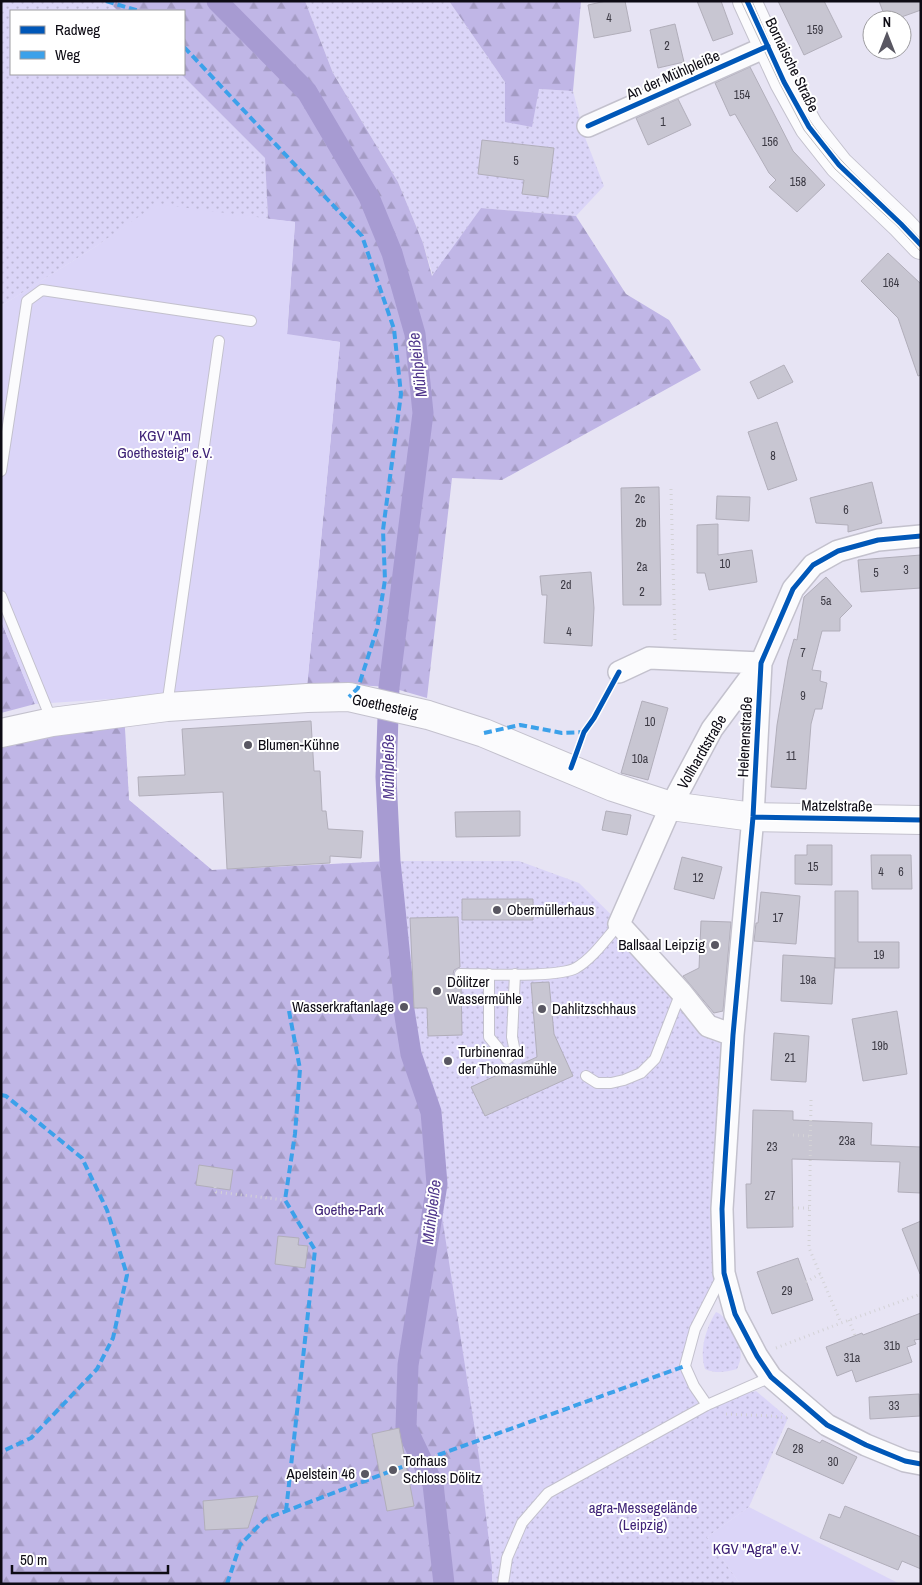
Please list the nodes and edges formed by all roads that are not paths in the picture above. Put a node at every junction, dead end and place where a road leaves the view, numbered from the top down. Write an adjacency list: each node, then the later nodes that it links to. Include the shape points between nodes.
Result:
1 (746, 1): 2 (main road, Bornaische Straße)
2 (768, 46): 3 (street, An der Mühlpleiße); 4 (main road, Bornaische Straße, via 809,127 839,165)
3 (588, 126)
4 (921, 245)
5 (251, 321): 7 (lane, via 42,290 27,301)
6 (219, 341): 12 (lane)
7 (1, 471)
8 (921, 536): 10 (street, Helenenstraße, via 878,540 838,551 813,565 793,589)
9 (1, 596): 13 (lane)
10 (761, 663): 11 (street, via 649,658); 15 (street, Vollhardtstraße, via 712,729); 16 (street, Helenenstraße)
11 (619, 672)
12 (167, 707): 13 (main road, Goethesteig); 15 (main road, Goethesteig, via 307,698 349,698 372,702 484,733 613,787)
13 (52, 722): 14 (main road, Goethesteig)
14 (1, 733)
15 (671, 806): 16 (main road, Goethesteig); 18 (street, Vollhardtstraße)
16 (753, 817): 17 (main road, Matzelstraße); 23 (street, Helenenstraße)
17 (921, 820)
18 (619, 924): 21 (lane, via 593,954 575,968 556,973); 22 (street)
19 (460, 974): 20 (lane)
20 (489, 974): 21 (lane); 21 (lane, via 489,1038 507,1059 515,1052 512,1038)
21 (515, 974)
22 (681, 992): 23 (street, via 708,1026); 24 (lane, via 655,1059 641,1073 611,1083 596,1083)
23 (733, 1035): 25 (street, Helenenstraße, via 722,1209)
24 (586, 1076)
25 (724, 1273): 26 (street, via 735,1314); 27 (lane, via 695,1328 685,1366)
26 (771, 1377): 27 (lane); 28 (street, via 827,1425 866,1445)
27 (707, 1404): 29 (lane, via 548,1493 522,1523 507,1558)
28 (921, 1464)
29 (503, 1584)

